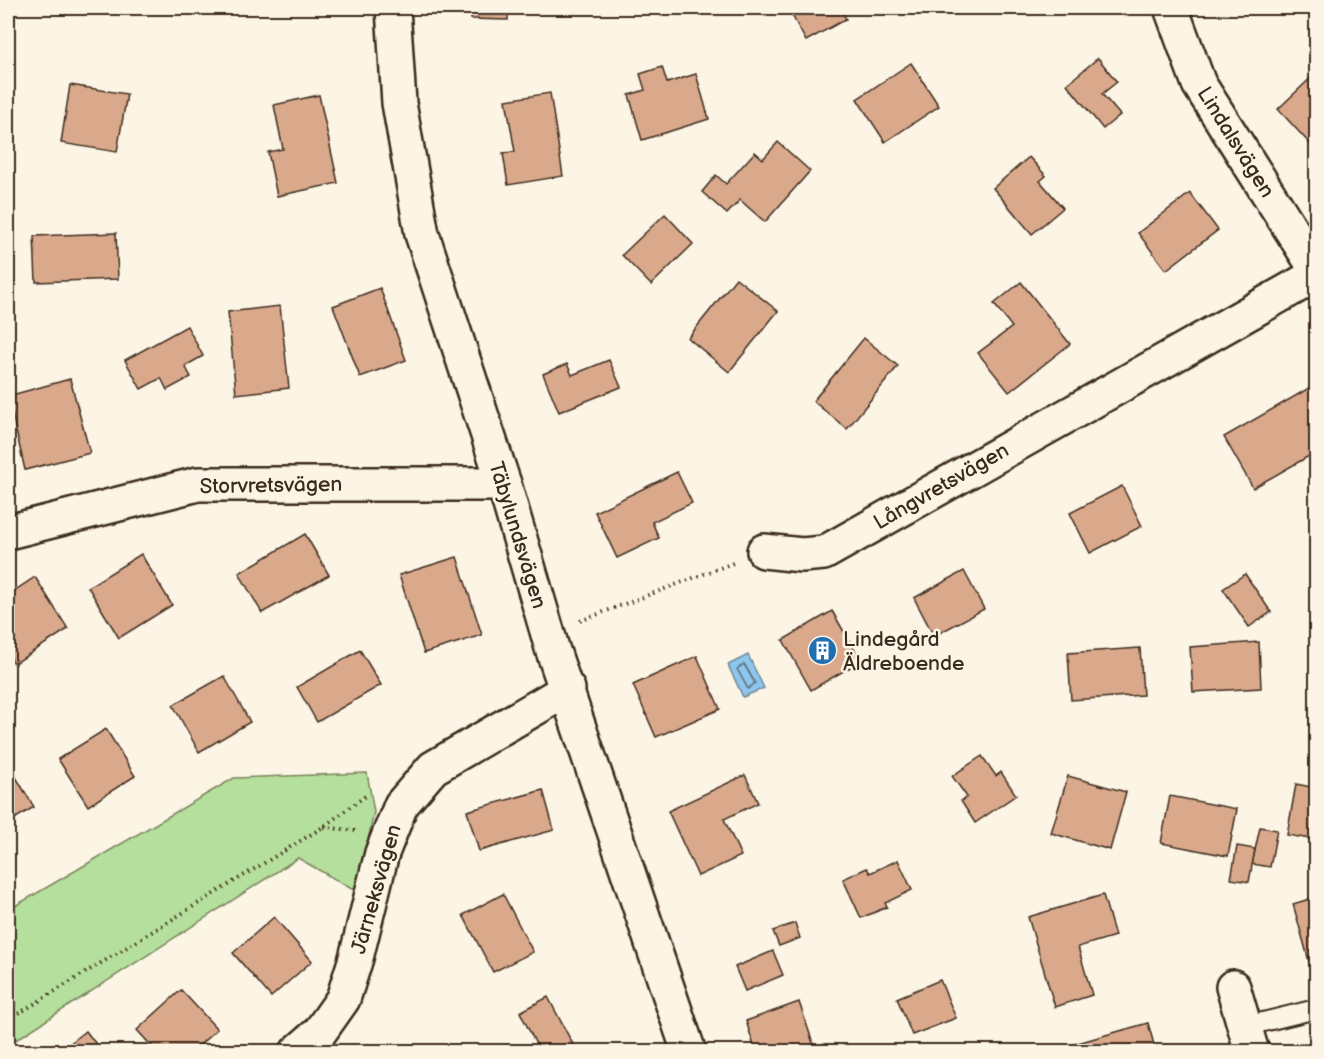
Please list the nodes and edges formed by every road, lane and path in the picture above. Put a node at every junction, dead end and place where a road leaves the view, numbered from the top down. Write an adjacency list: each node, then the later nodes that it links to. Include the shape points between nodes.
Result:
1 (393, 8): 5 (street, Täbylundsvägen, via 399,103 422,234)
2 (1171, 8): 3 (street, Lindalsvägen, via 1199,84)
3 (1317, 269)
4 (1317, 275): 7 (street, Långvretsvägen, via 824,553)
5 (504, 484): 6 (street, Storvretsvägen, via 198,484); 8 (street, Täbylundsvägen)
6 (8, 532)
7 (764, 551): 8 (path, via 579,622)
8 (552, 648): 9 (street, Täbylundsvägen)
9 (568, 689): 15 (street, Järneksvägen, via 433,768 401,805 382,853 343,999 319,1033); 16 (street, Täbylundsvägen)
10 (369, 793): 13 (path, via 323,827)
11 (1233, 987): 14 (street)
12 (1317, 1009): 14 (lane)
13 (8, 1020)
14 (1250, 1039)
15 (297, 1052)
16 (689, 1052)

